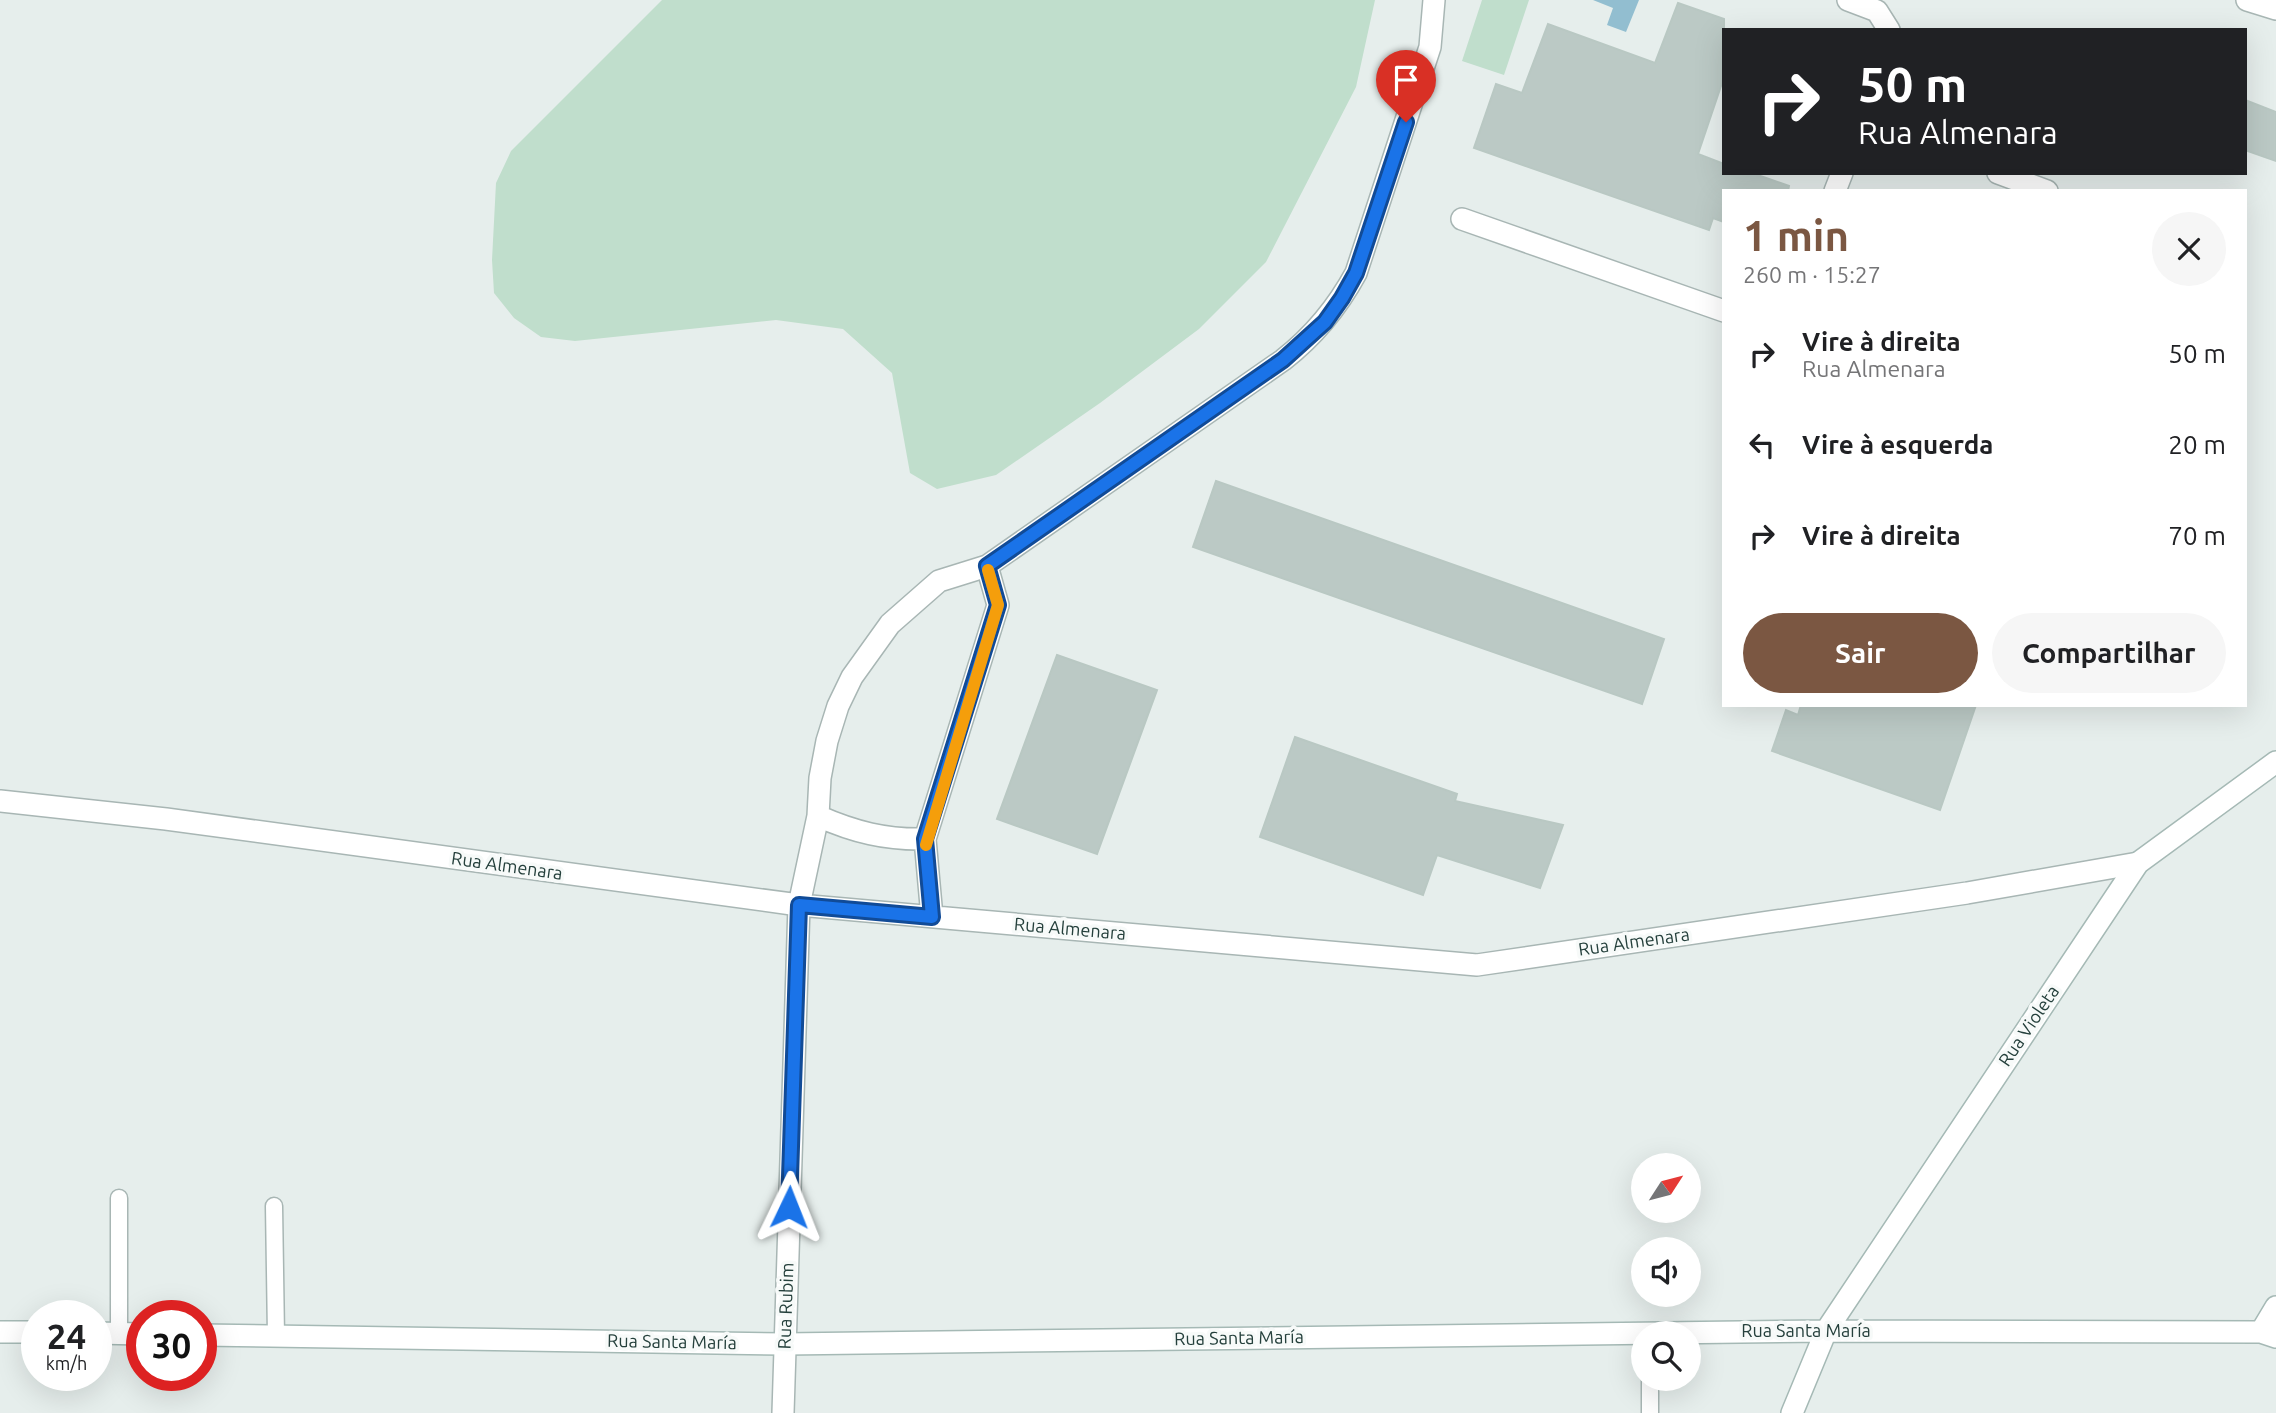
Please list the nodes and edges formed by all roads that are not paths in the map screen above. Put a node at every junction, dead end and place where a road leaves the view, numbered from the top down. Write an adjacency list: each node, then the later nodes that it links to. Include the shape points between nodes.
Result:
1 (1434, 0): 10 (street, Rua Rubim, via 1430,47 1356,273 1325,322 1283,360)
2 (1847, 0): 5 (street, via 1877,11)
3 (2247, 0): 4 (street)
4 (2276, 9)
5 (1888, 28)
6 (2003, 175): 7 (street)
7 (2042, 189)
8 (1462, 219): 9 (street)
9 (1722, 310)
10 (987, 566): 13 (street, Rua Rubim, via 939,581 898,616 870,649 843,696 827,741); 14 (street, via 998,605)
11 (2276, 762): 15 (street, Rua Violeta)
12 (0, 801): 16 (street, Rua Almenara, via 166,819)
13 (818, 816): 14 (street, via 876,837); 16 (street, Rua Rubim)
14 (925, 839): 17 (street)
15 (2138, 863): 17 (street, Rua Almenara, via 1967,893 1477,965); 21 (street, Rua Violeta)
16 (799, 905): 17 (street, Rua Almenara); 32 (street, Rua Rubim)
17 (932, 917)
18 (119, 1198): 27 (lane)
19 (274, 1206): 31 (lane)
20 (2276, 1307): 29 (street)
21 (1826, 1331): 24 (street, Rua Santa María); 29 (street, Rua Santa María); 36 (street, Rua Violeta)
22 (0, 1332): 23 (street)
23 (21, 1332)
24 (1701, 1332)
25 (1631, 1333): 32 (street, Rua Santa María)
26 (112, 1334): 27 (street)
27 (119, 1334): 28 (street)
28 (126, 1334)
29 (2268, 1334)
30 (217, 1335): 31 (street, Rua Santa María)
31 (276, 1336): 32 (street, Rua Santa María)
32 (785, 1344): 34 (street, Rua Rubim)
33 (1650, 1391): 35 (lane)
34 (783, 1413)
35 (1650, 1413)
36 (1793, 1413)

